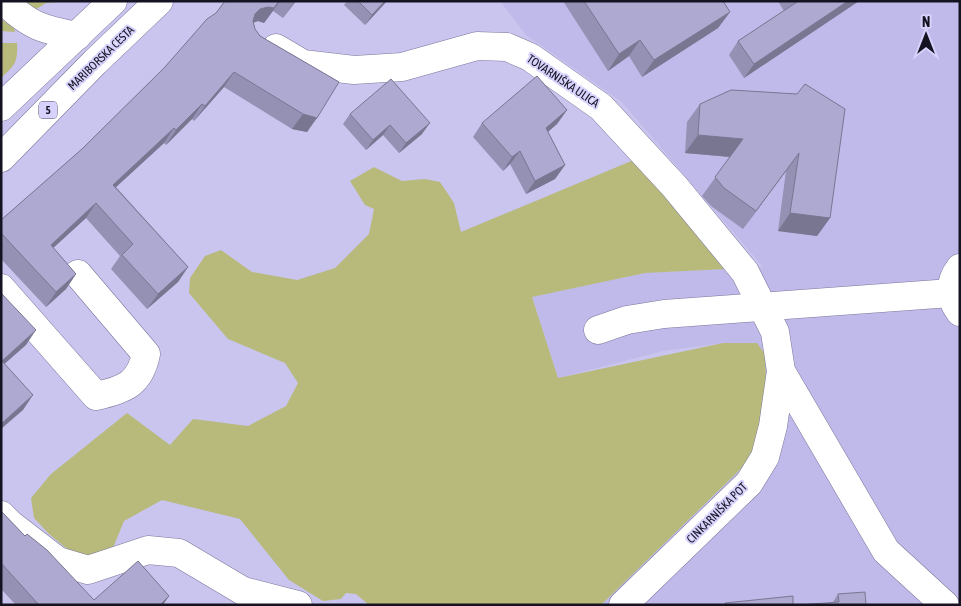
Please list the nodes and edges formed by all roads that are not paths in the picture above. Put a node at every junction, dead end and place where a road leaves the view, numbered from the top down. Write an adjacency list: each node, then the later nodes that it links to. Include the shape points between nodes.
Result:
1 (4, 1): 4 (street, via 24,20 54,32)
2 (112, 1): 4 (street)
3 (159, 1): 7 (street, MARIBORSKA CESTA / 5)
4 (78, 36): 6 (street)
5 (258, 36): 11 (street, TOVARNIŠKA ULICA, via 303,64 354,70 402,67 476,46 507,48 530,57 601,107 675,187 744,272)
6 (1, 107)
7 (1, 158)
8 (78, 274): 9 (street, via 146,354 143,368 132,383 116,392 96,396)
9 (1, 288)
10 (957, 291): 11 (street)
11 (769, 320): 12 (street, via 664,314 628,320); 13 (street, CINKARNIŠKA POT)
12 (598, 330)
13 (781, 371): 16 (street, CINKARNIŠKA POT, via 765,457 749,483); 17 (street, CINKARNIŠKA POT, via 886,550)
14 (1, 514): 15 (street, via 58,562 88,570 148,550 179,553 243,591)
15 (298, 605)
16 (623, 605)
17 (945, 605)

